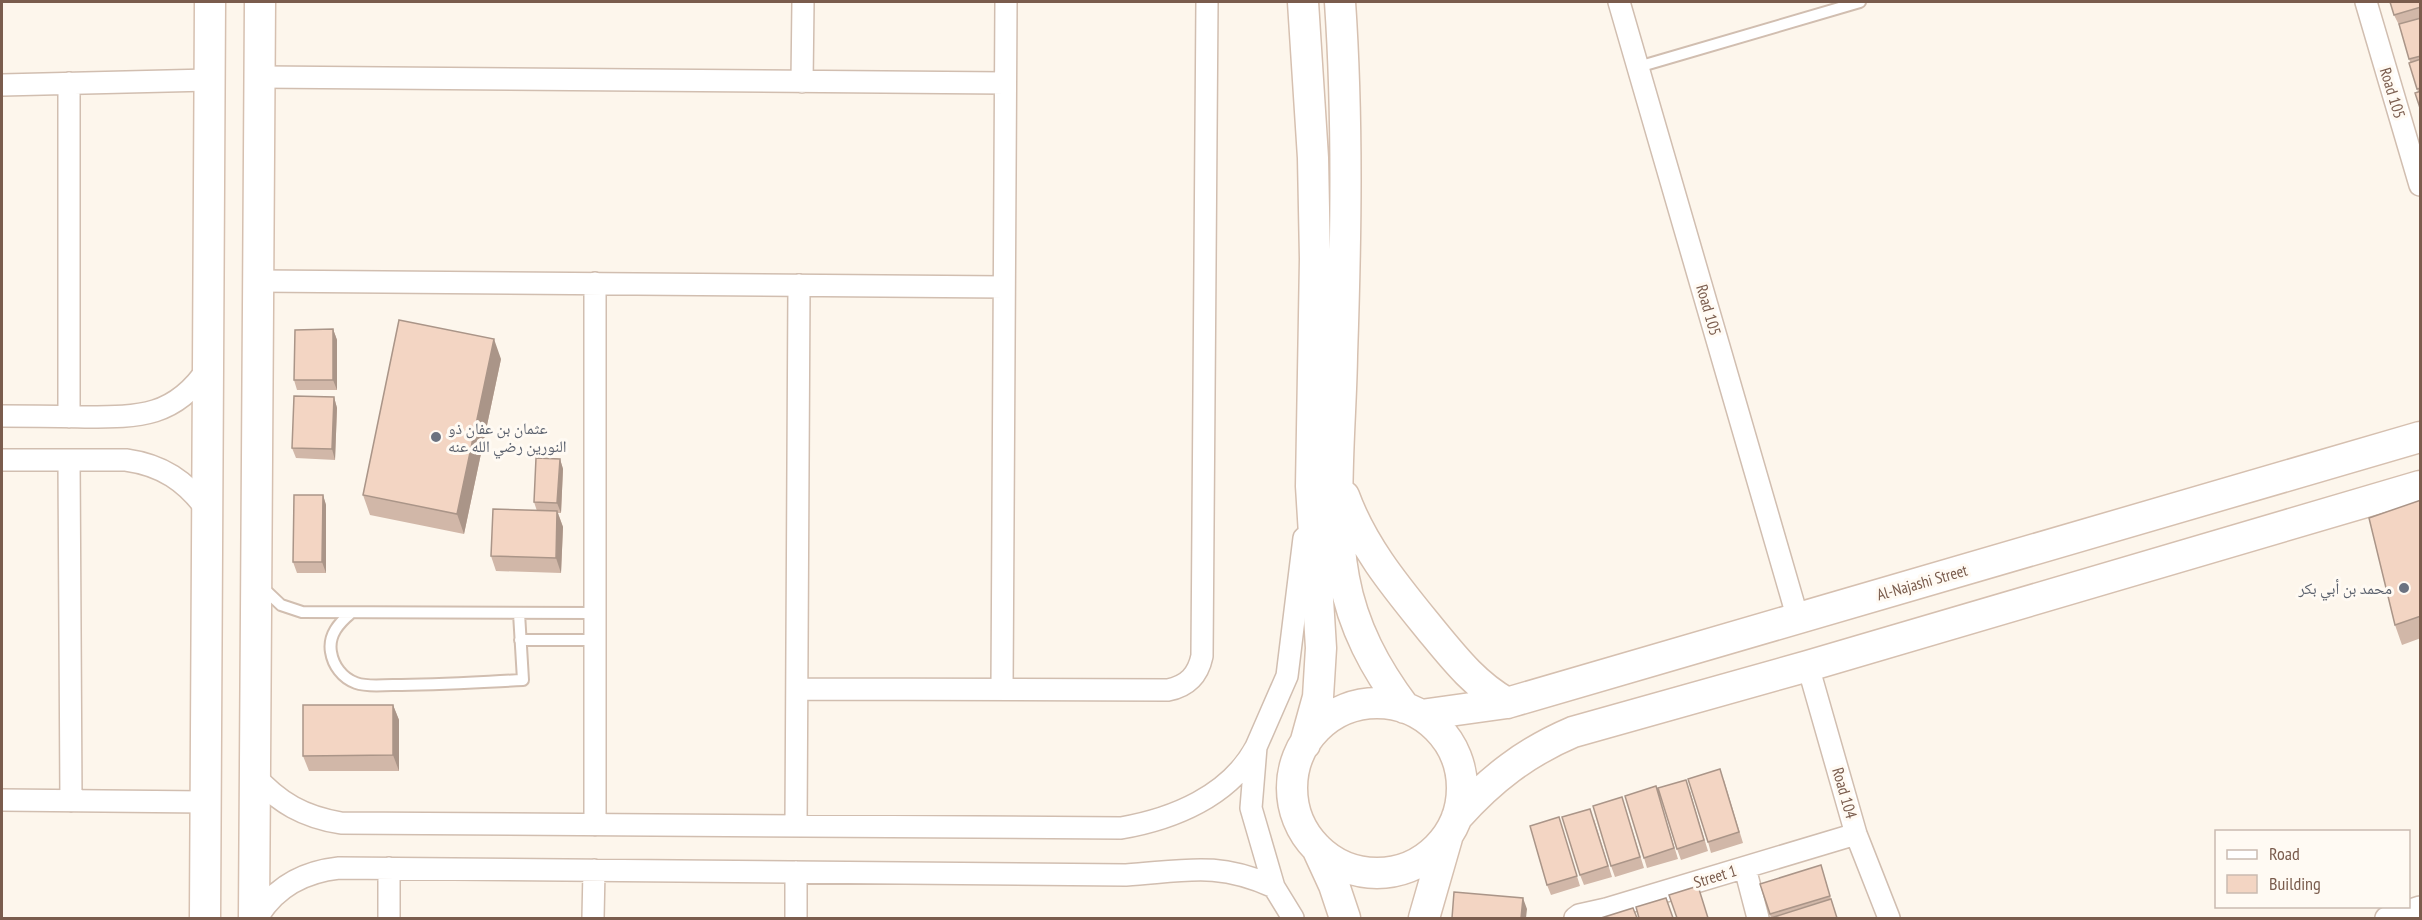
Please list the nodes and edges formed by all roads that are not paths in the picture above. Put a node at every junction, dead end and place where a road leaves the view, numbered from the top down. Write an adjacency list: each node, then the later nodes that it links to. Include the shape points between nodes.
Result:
1 (210, 2): 13 (street)
2 (260, 2): 12 (street)
3 (803, 2): 14 (street)
4 (1006, 2): 16 (street)
5 (1207, 2): 45 (street, via 1200,666 1188,683 1168,690)
6 (1303, 2): 29 (street)
7 (1340, 2): 29 (street, via 1345,259)
8 (1619, 2): 11 (street, Road 105)
9 (1860, 2): 11 (lane)
10 (2366, 2): 18 (street, Road 105)
11 (1638, 67): 40 (street, Road 105)
12 (260, 77): 14 (street); 19 (street)
13 (209, 80): 15 (street); 23 (street)
14 (802, 82): 16 (street)
15 (69, 83): 17 (street); 25 (street)
16 (1005, 83): 22 (street)
17 (2, 85)
18 (2421, 185)
19 (258, 281): 20 (street); 34 (street)
20 (595, 284): 21 (street); 39 (street)
21 (799, 285): 22 (street); 44 (street)
22 (1004, 287): 45 (street)
23 (208, 368): 25 (street, via 187,394 158,411 126,417); 31 (street)
24 (2, 416): 25 (street)
25 (69, 417)
26 (2421, 436): 32 (street, Al-Najashi Street)
27 (2, 460): 28 (street)
28 (69, 460): 31 (street, via 126,460 158,468 186,485); 52 (street)
29 (1324, 484): 46 (street, via 1394,585 1471,677); 47 (street, via 1352,612 1365,646 1383,678); 48 (street, via 1321,673 1317,705); 49 (street, via 1287,676)
30 (2421, 486): 35 (street)
31 (207, 510): 53 (street)
32 (2101, 530): 33 (street, Al-Najashi Street); 35 (street, via 2096,553)
33 (2035, 549): 36 (street, via 2052,570); 40 (street, Al-Najashi Street)
34 (256, 577): 37 (lane, via 271,597 291,610); 50 (street)
35 (2112, 577): 36 (street)
36 (2049, 595): 43 (street)
37 (351, 613): 38 (lane); 41 (lane, via 339,622 330,649 334,664 356,683 418,685 522,680)
38 (519, 613): 39 (lane); 41 (lane)
39 (595, 613): 42 (street)
40 (1798, 619): 46 (street, Al-Najashi Street)
41 (520, 640): 42 (lane)
42 (595, 640): 54 (street)
43 (1808, 666): 56 (street, via 1573,732 1538,748 1498,776); 57 (street, Road 104)
44 (797, 688): 45 (street); 55 (street)
45 (1002, 689)
46 (1506, 704): 47 (street, Al-Najashi Street)
47 (1413, 712): 48 (street, via 1386,704 1349,708 1317,729); 56 (street, via 1437,727 1457,760 1462,789)
48 (1305, 744): 58 (street, via 1295,770 1293,798 1305,833)
49 (1256, 747): 55 (street, via 1247,764 1202,801 1177,814 1121,828); 63 (street, via 1251,808)
50 (254, 775): 54 (street, via 284,803 321,820 341,824); 66 (street)
51 (2, 800): 52 (street)
52 (71, 801): 53 (street)
53 (206, 802): 65 (street)
54 (595, 825): 55 (street)
55 (796, 826)
56 (1453, 826): 58 (street, via 1437,849 1422,860 1386,873 1349,868); 72 (street)
57 (1856, 834): 60 (street, Street 1); 75 (street, Road 104)
58 (1317, 848): 71 (street)
59 (389, 868): 61 (street); 66 (street, via 339,868 304,875 274,895); 67 (street)
60 (1745, 868): 73 (street, Street 1); 74 (street)
61 (594, 870): 62 (street); 68 (street)
62 (796, 872): 63 (street, via 1126,875 1212,868); 69 (street)
63 (1274, 887): 70 (street)
64 (2421, 907): 76 (street)
65 (205, 918)
66 (256, 918)
67 (389, 918)
68 (593, 918)
69 (796, 918)
70 (1293, 918)
71 (1345, 918)
72 (1424, 918)
73 (1575, 918)
74 (1758, 918)
75 (1889, 918)
76 (2386, 918)

